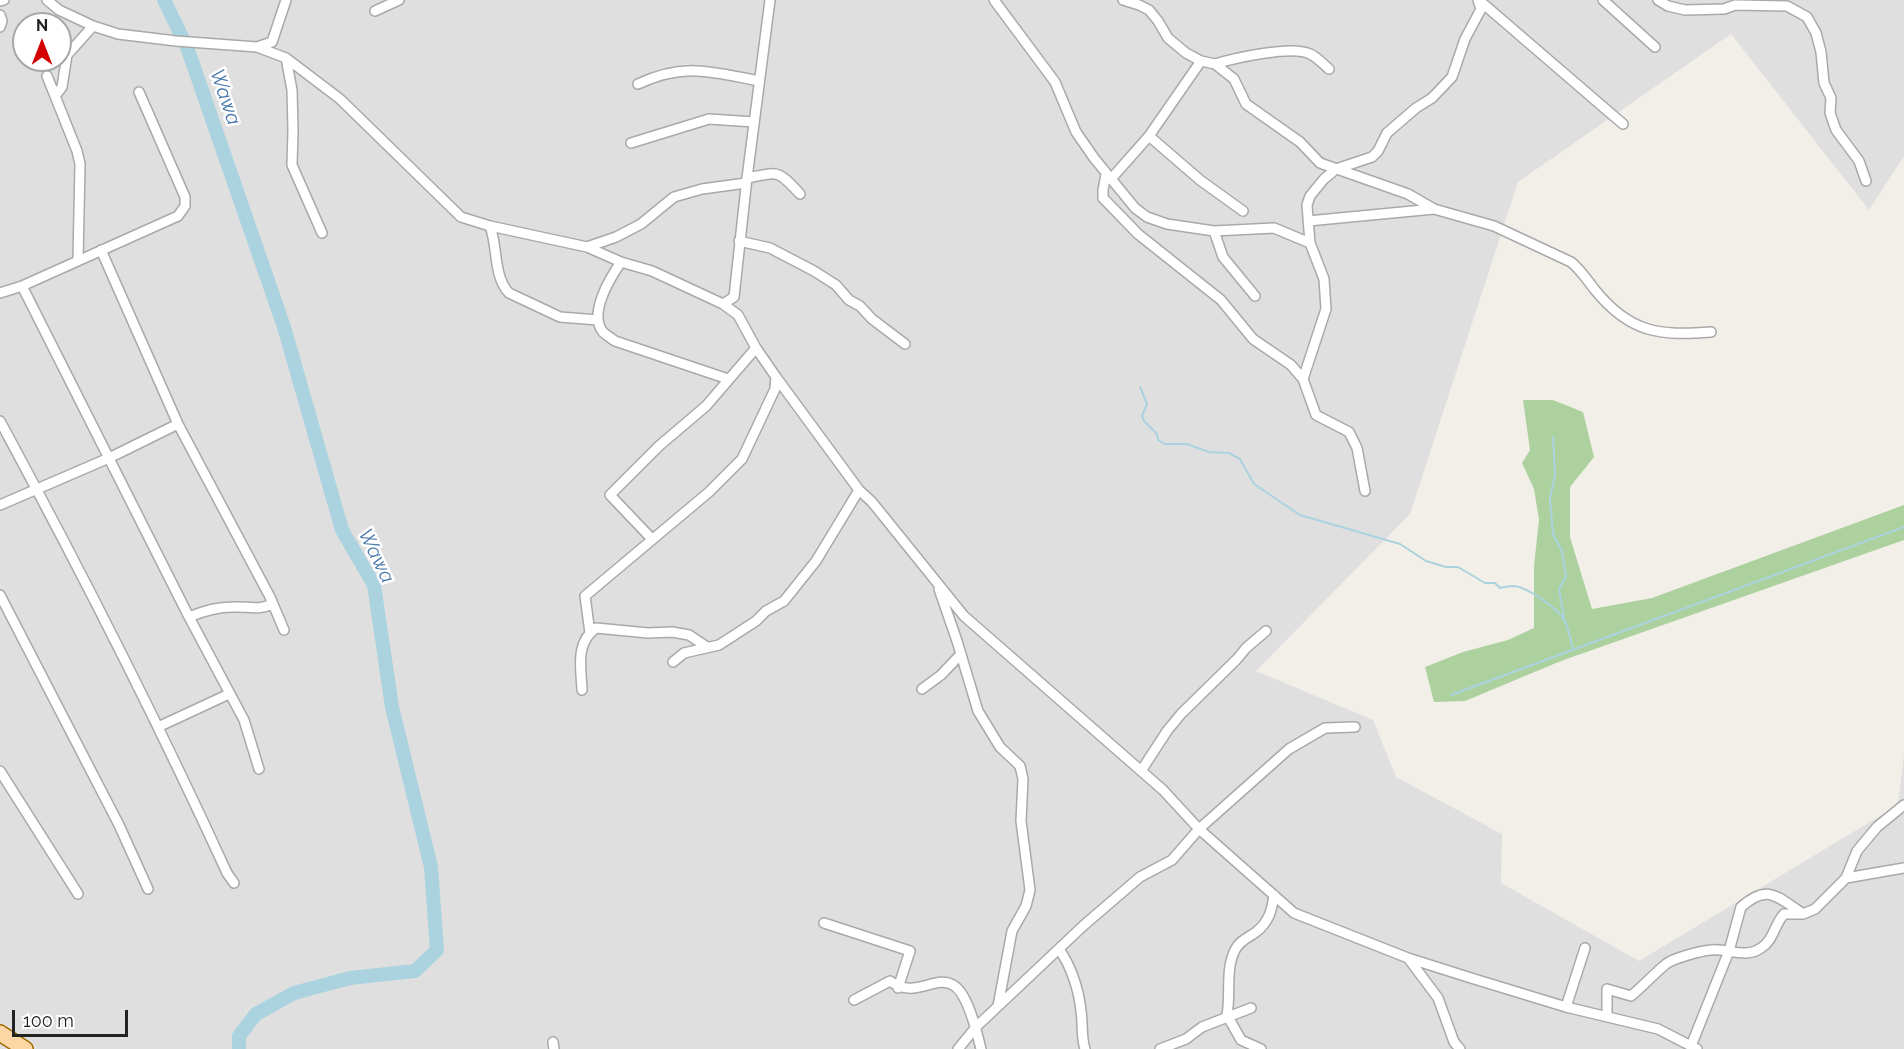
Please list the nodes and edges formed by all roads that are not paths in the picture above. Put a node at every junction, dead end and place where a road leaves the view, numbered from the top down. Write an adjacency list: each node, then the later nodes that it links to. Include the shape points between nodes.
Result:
1 (47, 0): 13 (street)
2 (286, 0): 15 (street, via 272,42)
3 (399, 0): 11 (street)
4 (770, 0): 22 (street)
5 (994, 0): 31 (street, via 1055,82 1076,132)
6 (1123, 0): 18 (street, via 1149,10 1168,38)
7 (1603, 0): 16 (street)
8 (1658, 0): 10 (street, via 1685,10)
9 (1479, 1): 27 (street); 30 (street, via 1480,9 1452,77 1387,133 1372,157)
10 (1795, 5): 33 (street, via 1816,33 1824,83 1831,98 1830,113 1836,130 1859,161)
11 (375, 11)
12 (0, 15): 14 (street)
13 (93, 26): 15 (street, via 176,41); 25 (street, via 67,55 62,87)
14 (0, 27)
15 (257, 47): 17 (street)
16 (1655, 47)
17 (286, 58): 38 (street, via 340,99 460,217); 40 (street, via 292,90 292,165)
18 (1201, 61): 19 (street); 28 (street)
19 (1215, 64): 20 (street, via 1293,50 1310,54); 30 (street, via 1234,79 1246,104 1300,142 1320,163)
20 (1329, 69)
21 (47, 76): 25 (street)
22 (759, 81): 23 (street, via 700,70 674,71); 26 (street)
23 (638, 84)
24 (139, 92): 44 (street, via 185,206 178,216)
25 (56, 96): 45 (street, via 80,164)
26 (754, 122): 29 (street, via 709,119); 32 (street)
27 (1623, 124)
28 (1149, 136): 31 (street); 36 (street)
29 (631, 143)
30 (1336, 169): 35 (street, via 1408,194); 37 (street, via 1310,196)
31 (1109, 176): 39 (street, via 1147,217); 59 (street, via 1103,198 1119,215 1221,300 1253,339 1291,365)
32 (746, 180): 34 (street, via 783,175); 41 (street); 43 (street, via 674,197 641,224)
33 (1866, 181)
34 (800, 194)
35 (1434, 209): 37 (street); 54 (street, via 1494,226 1571,262 1617,312 1640,327 1668,334)
36 (1243, 211)
37 (1308, 221): 42 (street)
38 (490, 226): 43 (street); 53 (street, via 498,272 509,293 560,317)
39 (1214, 231): 42 (street, via 1274,228); 49 (street, via 1223,257)
40 (322, 233)
41 (739, 241): 50 (street); 55 (street, via 770,248 822,275)
42 (1310, 243): 59 (street, via 1324,279 1326,309)
43 (587, 247): 46 (street)
44 (101, 250): 45 (street); 61 (street)
45 (78, 260): 47 (street)
46 (621, 262): 51 (street, via 652,271); 53 (street, via 603,294)
47 (22, 286): 48 (street); 62 (street)
48 (0, 293)
49 (1255, 296)
50 (734, 297): 51 (street); 52 (street)
51 (723, 304): 52 (street)
52 (738, 315): 56 (street)
53 (598, 320): 58 (street, via 603,331 615,340)
54 (1711, 333)
55 (905, 344)
56 (756, 348): 57 (street); 58 (street)
57 (776, 377): 64 (street); 67 (street, via 775,389 742,459 709,492)
58 (728, 379): 67 (street, via 706,406 610,495)
59 (1302, 379): 65 (street, via 1316,415 1349,432 1357,448)
60 (0, 421): 63 (street)
61 (178, 424): 62 (street); 70 (street)
62 (109, 458): 63 (street); 71 (street)
63 (37, 490): 66 (street); 81 (street)
64 (859, 490): 68 (street); 75 (street, via 816,561 784,601 719,645)
65 (1365, 491)
66 (0, 506)
67 (651, 538): 74 (street, via 585,596)
68 (937, 584): 76 (street); 85 (street, via 964,616)
69 (0, 595): 93 (street)
70 (272, 604): 71 (street, via 207,609); 72 (street)
71 (189, 617): 80 (street)
72 (284, 630)
73 (1266, 631): 85 (street, via 1181,714)
74 (590, 633): 75 (street, via 596,628 689,635); 79 (street, via 580,655)
75 (707, 647): 77 (street, via 684,653)
76 (961, 654): 78 (street); 106 (street, via 978,711 1000,747 1020,766 1023,779 1021,821 1030,890 1012,931)
77 (673, 662)
78 (922, 688)
79 (582, 690)
80 (229, 694): 81 (street); 83 (street, via 244,720)
81 (158, 727): 92 (street)
82 (1355, 727): 89 (street, via 1324,728 1289,749)
83 (259, 769)
84 (0, 771): 86 (street)
85 (1141, 771): 89 (street)
86 (11, 789): 87 (street); 94 (street)
87 (0, 793)
88 (1904, 805): 91 (street, via 1886,818 1857,851)
89 (1199, 829): 95 (street); 99 (street, via 1172,860 1140,878)
90 (1904, 868): 91 (street)
91 (1846, 878): 96 (street, via 1815,909)
92 (234, 883)
93 (148, 889)
94 (78, 894)
95 (1274, 895): 101 (street, via 1294,913); 109 (street, via 1267,922 1235,950 1230,963)
96 (1803, 914): 100 (street, via 1784,914 1770,941 1760,950); 100 (street, via 1769,893 1761,893 1741,907)
97 (825, 923): 104 (street, via 910,951)
98 (1585, 948): 108 (street)
99 (1059, 949): 106 (street); 118 (street, via 1069,962 1081,1009)
100 (1729, 951): 110 (street, via 1711,950 1668,963 1631,996 1607,989); 114 (street)
101 (1408, 958): 102 (street); 103 (street)
102 (1423, 963): 103 (street); 108 (street)
103 (1424, 979): 121 (street, via 1438,998)
104 (898, 988): 105 (street, via 890,981); 111 (street, via 909,990 951,983 960,990)
105 (854, 1000)
106 (998, 1006): 111 (street)
107 (1251, 1008): 109 (street)
108 (1566, 1008): 110 (street)
109 (1227, 1016): 113 (street); 119 (street)
110 (1607, 1017): 114 (street, via 1658,1029)
111 (976, 1027): 116 (street); 117 (street)
112 (0, 1033): 115 (main road)
113 (1238, 1045): 120 (street)
114 (1694, 1047)
115 (25, 1049)
116 (958, 1049)
117 (981, 1049)
118 (1085, 1049)
119 (1160, 1049)
120 (1262, 1049)
121 (1460, 1049)

